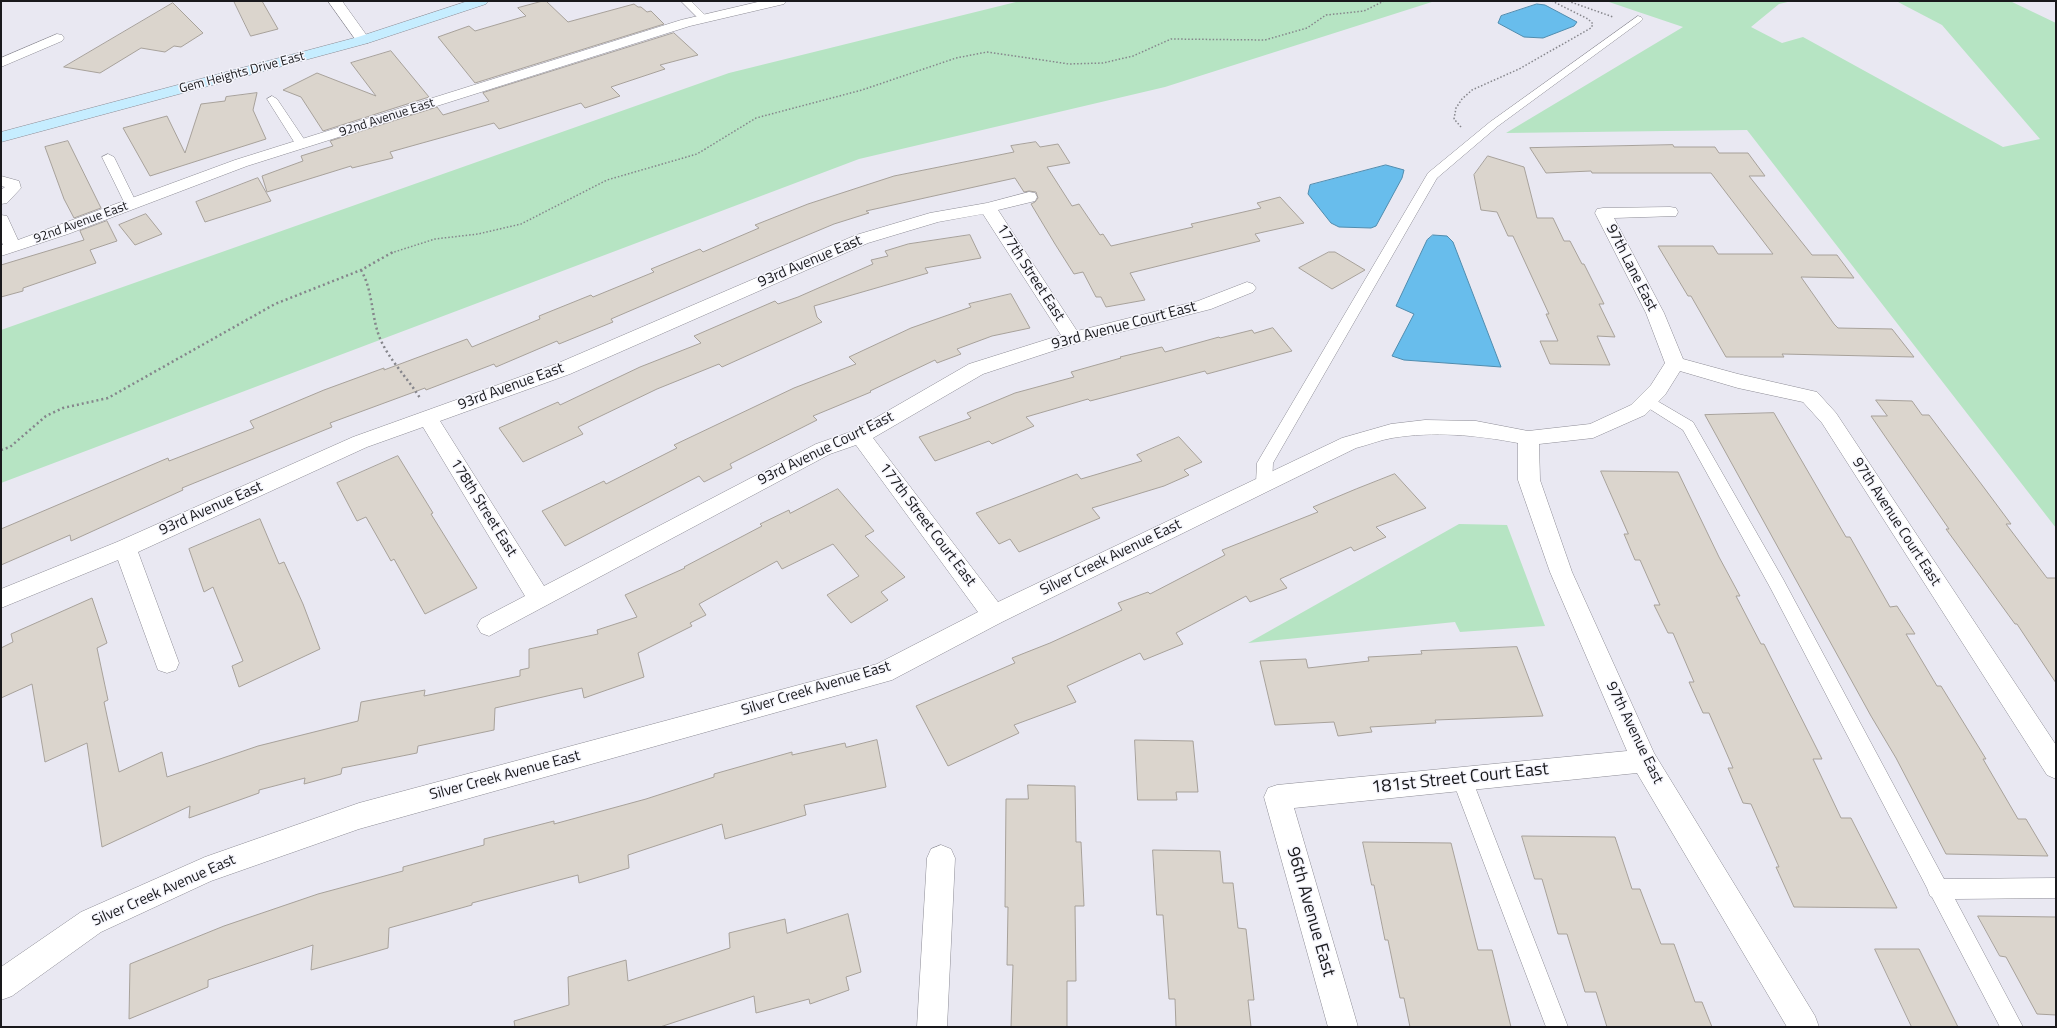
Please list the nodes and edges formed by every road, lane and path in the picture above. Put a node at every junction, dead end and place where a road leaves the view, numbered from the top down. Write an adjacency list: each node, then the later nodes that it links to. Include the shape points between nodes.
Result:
1 (335, 1): 11 (street)
2 (481, 1): 11 (street, Gem Heights Drive East)
3 (686, 1): 8 (lane)
4 (778, 1): 8 (street, 92nd Avenue East)
5 (1384, 1): 26 (path, via 1364,11 1326,15 1307,28 1265,40 1171,40 1132,56 1103,63 1070,64 987,52 956,58 862,90 756,118 697,154 608,180 520,224 478,234 435,239 393,252)
6 (1552, 1): 15 (path, via 1588,20 1593,24 1591,28 1519,69 1472,90 1462,99 1456,108 1454,119)
7 (1568, 1): 9 (path)
8 (704, 19): 16 (street, 92nd Avenue East, via 533,70)
9 (1635, 21): 15 (lane)
10 (57, 38): 12 (street)
11 (362, 40): 14 (street, Gem Heights Drive East)
12 (1, 63)
13 (272, 99): 16 (lane)
14 (1, 137)
15 (1471, 143): 35 (lane, via 1432,176 1265,463)
16 (302, 145): 21 (street, 92nd Avenue East, via 184,183)
17 (108, 157): 21 (lane)
18 (1, 181): 20 (street, via 13,184 13,188)
19 (1029, 197): 22 (street, 93rd Avenue East)
20 (1, 198)
21 (131, 204): 25 (street, 92nd Avenue East)
22 (988, 208): 28 (street, 177th Street East); 31 (street, 93rd Avenue East, via 936,217 862,239 564,369)
23 (1670, 212): 29 (street, 97th Lane East, via 1603,213 1655,313)
24 (1, 220): 25 (street)
25 (7, 249)
26 (361, 270): 31 (path, via 372,295 379,335 421,399); 34 (path, via 274,304 108,398 63,408 46,416 10,447)
27 (1247, 288): 28 (street, 93rd Avenue Court East, via 1204,305)
28 (1072, 338): 32 (street, 93rd Avenue Court East, via 976,369)
29 (1675, 363): 30 (street, Silver Creek Avenue East, via 1658,390); 43 (street, 97th Avenue Court East, via 1738,381 1810,397 1829,418)
30 (1647, 400): 33 (street, Silver Creek Avenue East, via 1638,410 1594,431); 48 (lane, via 1688,426 1777,584)
31 (427, 417): 36 (street, 93rd Avenue East, via 360,442); 37 (street, 178th Street East)
32 (860, 436): 37 (street, 93rd Avenue Court East, via 823,449); 39 (street, 177th Street Court East)
33 (1528, 438): 35 (street, Silver Creek Avenue East, via 1476,428 1425,427 1391,431 1349,443); 42 (street, 97th Avenue East, via 1529,480 1561,572)
34 (1, 450)
35 (1264, 483): 39 (street, Silver Creek Avenue East)
36 (125, 548): 38 (street, 93rd Avenue East); 41 (street)
37 (539, 598): 40 (street, 93rd Avenue Court East)
38 (1, 599)
39 (994, 615): 49 (street, Silver Creek Avenue East, via 882,673 359,816 205,870 91,922)
40 (489, 626)
41 (167, 663)
42 (1644, 761): 44 (street, 181st Street Court East); 53 (street, 97th Avenue East)
43 (2056, 766)
44 (1462, 779): 45 (street, 181st Street Court East); 52 (lane)
45 (1277, 797): 51 (street, 96th Avenue East)
46 (941, 858): 50 (street)
47 (2056, 888): 48 (lane)
48 (1937, 889): 54 (lane)
49 (1, 985)
50 (932, 1027)
51 (1343, 1027)
52 (1557, 1027)
53 (1804, 1027)
54 (2012, 1027)

